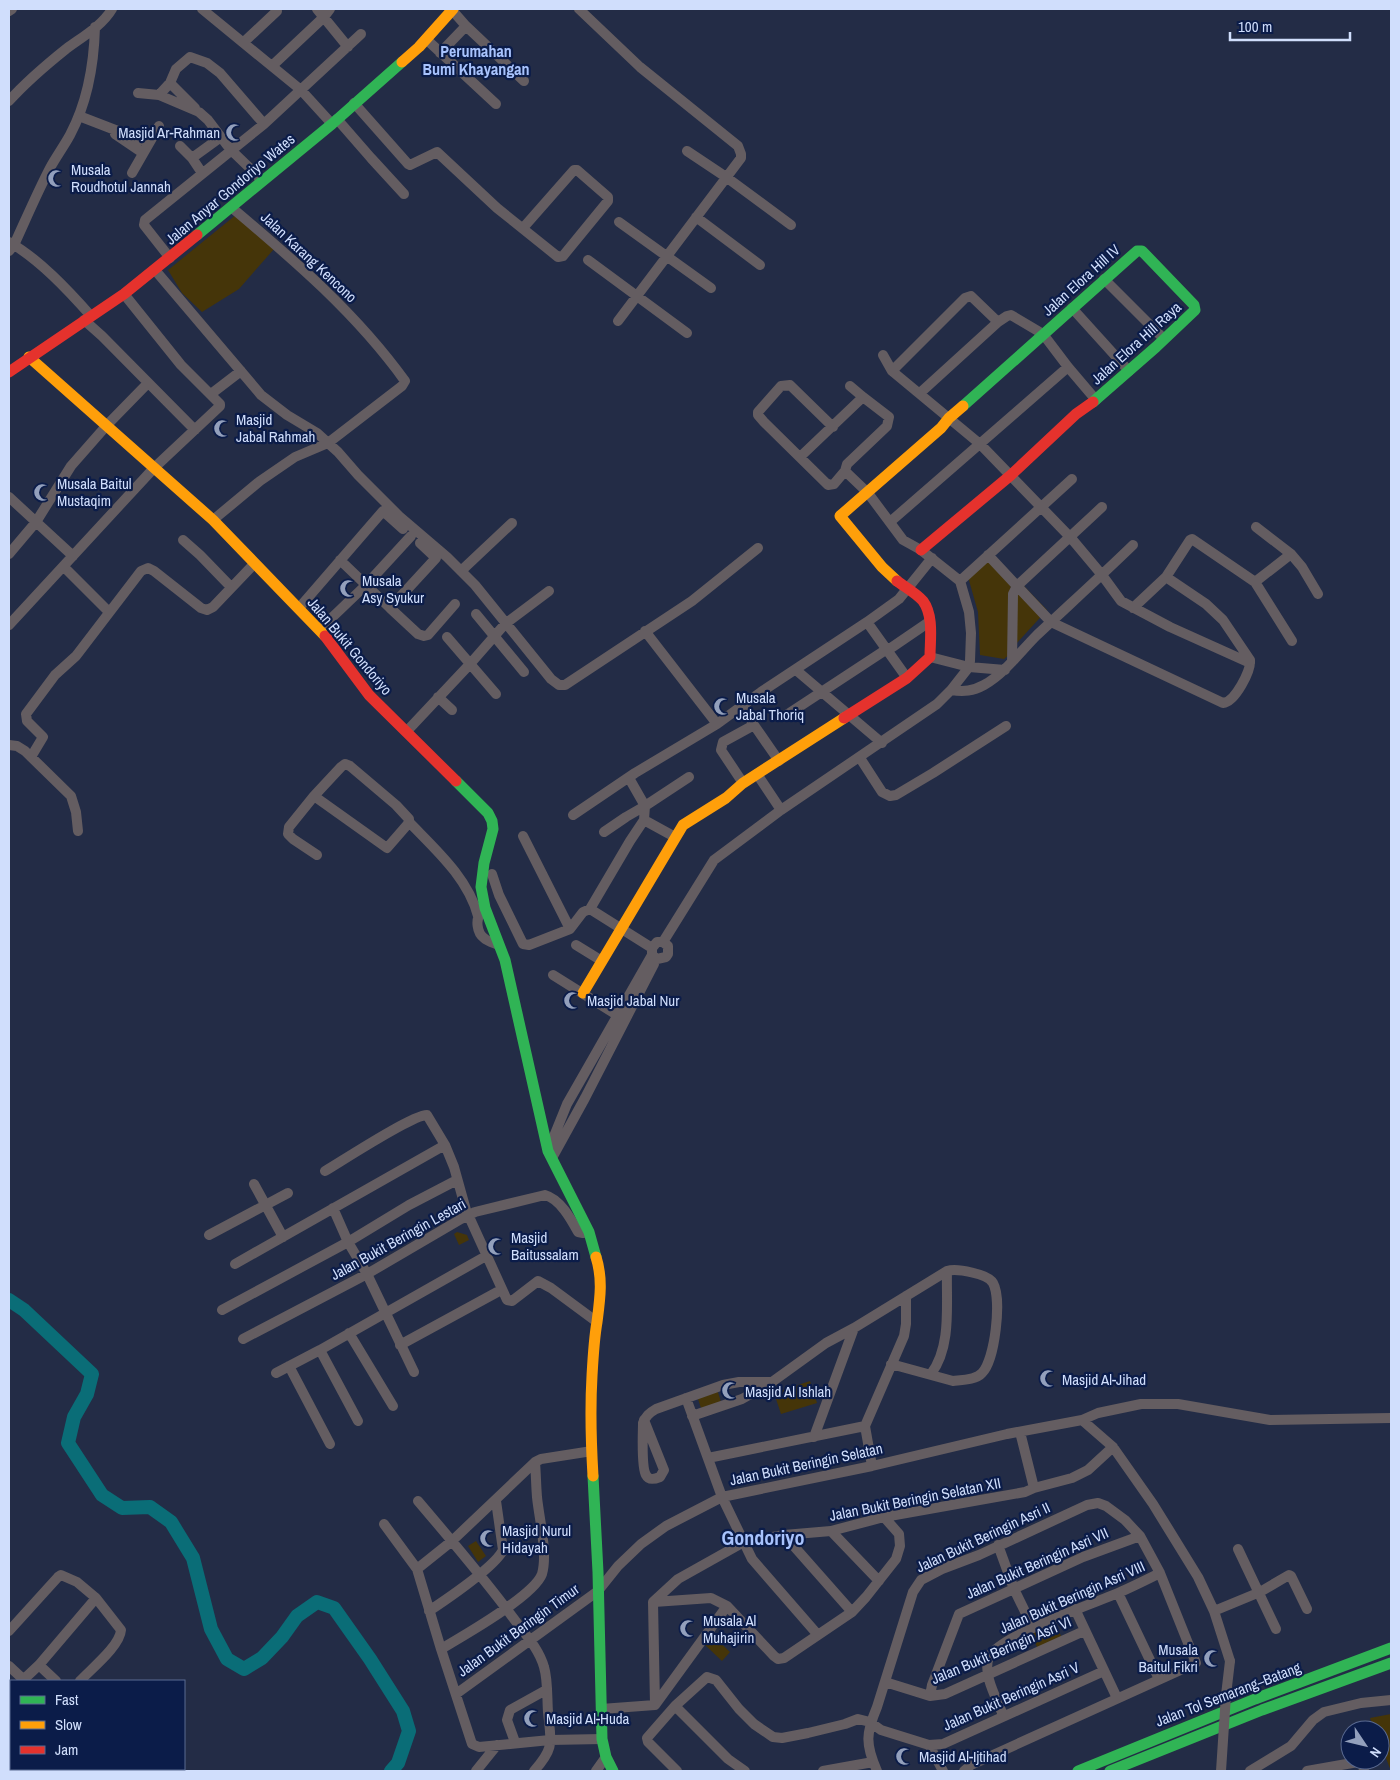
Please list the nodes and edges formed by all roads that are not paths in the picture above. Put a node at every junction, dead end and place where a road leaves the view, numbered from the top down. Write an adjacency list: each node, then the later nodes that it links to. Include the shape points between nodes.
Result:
1 (12, 9): 7 (street)
2 (112, 9): 11 (street)
3 (202, 9): 14 (street)
4 (317, 9): 9 (street)
5 (453, 9): 10 (street); 13 (main road, Jalan Anyar Gondoriyo Wates)
6 (579, 9): 41 (street, via 640,67 738,146 741,158)
7 (9, 11)
8 (277, 11): 14 (street)
9 (327, 13): 15 (street); 17 (street)
10 (466, 26): 16 (street); 18 (street)
11 (95, 28): 23 (street, via 23,85); 27 (street, via 90,77)
12 (361, 34): 15 (street)
13 (426, 39): 16 (street); 24 (main road, Jalan Anyar Gondoriyo Wates)
14 (244, 42): 17 (street)
15 (348, 47): 20 (street)
16 (440, 53): 25 (street)
17 (273, 66): 20 (street)
18 (524, 81)
19 (170, 83): 22 (street); 26 (street); 30 (street, via 176,69 190,57 207,63 220,73)
20 (301, 90): 28 (street); 30 (street)
21 (138, 93): 22 (street)
22 (159, 95): 26 (street)
23 (9, 101)
24 (354, 103): 28 (main road, Jalan Anyar Gondoriyo Wates); 48 (street, via 408,164 437,152)
25 (496, 104)
26 (199, 112): 32 (street)
27 (79, 116): 29 (street); 49 (street)
28 (335, 121): 42 (main road, Jalan Anyar Gondoriyo Wates); 43 (street)
29 (98, 123): 33 (street); 37 (street)
30 (264, 124): 35 (street)
31 (159, 126): 33 (street)
32 (221, 137): 35 (street); 38 (street)
33 (149, 143): 37 (street)
34 (180, 146): 38 (street)
35 (230, 149): 40 (street); 42 (street)
36 (687, 150): 41 (street)
37 (144, 153): 39 (street)
38 (192, 158): 40 (street)
39 (132, 173)
40 (202, 173): 51 (street, via 145,220 144,225)
41 (726, 177): 45 (street); 47 (street)
42 (261, 182): 44 (main road, Jalan Anyar Gondoriyo Wates)
43 (404, 194)
44 (231, 206): 51 (main road, Jalan Anyar Gondoriyo Wates); 84 (street, Jalan Karang Kencono, via 333,296 405,381)
45 (696, 217): 50 (street); 53 (street)
46 (618, 222): 50 (street)
47 (791, 225)
48 (523, 228): 48 (street, via 561,257 608,197 574,170)
49 (10, 246): 61 (street, via 23,250 72,295)
50 (666, 256): 56 (street); 58 (street)
51 (170, 258): 54 (main road, Jalan Anyar Gondoriyo Wates)
52 (588, 260): 58 (street)
53 (760, 265)
54 (155, 270): 57 (main road, Jalan Anyar Gondoriyo Wates); 70 (street)
55 (1104, 279): 59 (main road, Jalan Elora Hill IV); 60 (main road, Jalan Elora Hill IV, via 1140,250); 66 (street)
56 (711, 288)
57 (124, 294): 61 (main road, Jalan Anyar Gondoriyo Wates); 77 (street, via 181,365)
58 (638, 295): 62 (street); 64 (street)
59 (1072, 308): 65 (main road, Jalan Elora Hill IV); 71 (street)
60 (1196, 308): 66 (main road, Jalan Elora Hill Raya)
61 (87, 318): 68 (main road, Jalan Anyar Gondoriyo Wates); 74 (street)
62 (618, 321)
63 (998, 322): 65 (street, via 1011,315); 73 (street, via 972,296 968,296); 76 (street)
64 (687, 333)
65 (1043, 334): 69 (street); 80 (main road, Jalan Elora Hill IV)
66 (1164, 339): 71 (main road, Jalan Elora Hill Raya)
67 (883, 355): 73 (street)
68 (29, 357): 72 (main road, Jalan Anyar Gondoriyo Wates); 81 (main road, Jalan Bukit Gondoriyo)
69 (1068, 367): 79 (street); 85 (street)
70 (241, 371): 77 (street); 84 (street, via 261,395)
71 (1129, 371): 79 (main road, Jalan Elora Hill Raya)
72 (9, 372)
73 (892, 372): 76 (street)
74 (148, 383): 81 (street); 83 (street)
75 (850, 386): 78 (street)
76 (920, 393): 80 (street)
77 (211, 394): 83 (street, via 220,406)
78 (863, 397): 82 (street); 88 (street, via 890,420)
79 (1096, 400): 89 (main road, Jalan Elora Hill Raya, via 1076,414)
80 (949, 418): 85 (street); 91 (main road, Jalan Elora Hill IV)
81 (107, 425): 87 (main road, Jalan Bukit Gondoriyo); 96 (street, via 71,466)
82 (832, 427): 86 (street); 86 (street, via 790,385 781,386 758,415)
83 (194, 430): 87 (street)
84 (328, 443): 95 (street, via 295,457 260,481); 114 (street, via 399,516)
85 (980, 444): 89 (street); 97 (street)
86 (800, 457): 88 (street, via 828,485 834,484)
87 (154, 468): 95 (main road, Jalan Bukit Gondoriyo); 109 (street)
88 (845, 471): 91 (street)
89 (1011, 475): 93 (street); 105 (main road, Jalan Elora Hill Raya)
90 (1072, 479): 93 (street)
91 (868, 493): 97 (street); 122 (main road, Jalan Elora Hill IV, via 840,516 888,574)
92 (9, 497): 96 (street)
93 (1042, 506): 101 (street); 107 (street)
94 (1102, 507): 101 (street)
95 (214, 520): 112 (main road, Jalan Bukit Gondoriyo)
96 (36, 522): 106 (street); 109 (street)
97 (890, 522): 105 (street, via 903,540)
98 (512, 523): 114 (street)
99 (1256, 527): 108 (street)
100 (411, 536): 111 (street, via 383,511); 119 (street); 127 (street, via 436,558)
101 (1071, 538): 115 (street); 120 (street)
102 (183, 540): 121 (street)
103 (1132, 545): 115 (street)
104 (758, 548): 137 (street, via 692,600)
105 (921, 550): 110 (street)
106 (9, 554)
107 (988, 554): 117 (street); 120 (street)
108 (1291, 554): 118 (street); 124 (street)
109 (73, 556): 113 (street)
110 (932, 558): 117 (street); 122 (street)
111 (340, 560): 119 (street); 126 (street)
112 (254, 564): 121 (street); 126 (main road, Jalan Bukit Gondoriyo)
113 (64, 567): 129 (street); 135 (street)
114 (461, 571): 134 (street)
115 (1102, 575): 128 (street, via 1121,602); 133 (street)
116 (1166, 577): 118 (street, via 1192,539); 128 (street); 144 (street, via 1206,604 1223,620)
117 (960, 581): 146 (street, via 970,619)
118 (1255, 582): 140 (street)
119 (366, 585): 127 (street); 136 (street)
120 (1017, 586): 133 (street); 145 (street, via 1013,594)
121 (231, 587): 129 (street, via 207,610 148,568 141,572)
122 (908, 590): 131 (street); 132 (main road, via 920,597)
123 (550, 591): 134 (street)
124 (1318, 594)
125 (455, 604): 127 (street, via 424,636)
126 (299, 608): 136 (main road, Jalan Bukit Gondoriyo)
127 (390, 608)
128 (1133, 608): 144 (street)
129 (109, 612): 164 (street, via 26,714 27,720 42,736)
130 (476, 614): 139 (street)
131 (867, 622): 141 (street); 147 (street)
132 (928, 622): 141 (street); 142 (main road)
133 (1051, 622): 144 (street, via 1223,703 1230,702 1235,695); 145 (street)
134 (505, 624): 137 (street, via 559,685 566,685); 139 (street)
135 (9, 625)
136 (320, 630): 161 (main road, Jalan Bukit Gondoriyo, via 369,695)
137 (645, 631): 158 (street)
138 (447, 637): 143 (street)
139 (495, 638): 143 (street); 148 (street)
140 (1292, 641)
141 (887, 650): 149 (street); 151 (street)
142 (930, 657): 146 (street); 149 (main road)
143 (470, 664): 152 (street); 153 (street)
144 (1250, 664)
145 (1008, 666): 146 (street); 150 (street, via 986,685 963,692)
146 (969, 667): 150 (street)
147 (796, 670): 151 (street); 154 (street)
148 (524, 672)
149 (907, 678): 157 (main road)
150 (951, 690): 162 (street, via 937,704)
151 (823, 691): 156 (street); 157 (street)
152 (496, 694)
153 (438, 698): 155 (street); 161 (street)
154 (743, 705): 158 (street); 159 (street)
155 (452, 710)
156 (785, 716)
157 (849, 716): 162 (street); 166 (main road)
158 (717, 724): 169 (street)
159 (754, 725): 166 (street); 170 (street, via 721,746)
160 (1006, 726): 165 (street, via 896,795 882,792)
161 (407, 730): 184 (main road, Jalan Bukit Gondoriyo, via 488,812 492,821 482,875)
162 (882, 743): 165 (street)
163 (9, 745): 164 (street, via 17,746)
164 (32, 757): 177 (street, via 71,796)
165 (860, 758): 173 (street)
166 (779, 761): 167 (main road)
167 (757, 774): 170 (main road); 173 (street)
168 (689, 777): 172 (street)
169 (629, 778): 172 (street); 174 (street)
170 (743, 783): 180 (main road, via 726,798 684,824)
171 (314, 796): 176 (street, via 387,848); 176 (street, via 345,764 396,805); 181 (street, via 289,827 288,834)
172 (645, 806): 175 (street); 178 (street)
173 (781, 810): 187 (street, via 714,860)
174 (573, 815)
175 (644, 820): 180 (street); 183 (street)
176 (409, 822): 184 (street, via 458,876)
177 (78, 831)
178 (604, 832)
179 (523, 836): 186 (street)
180 (675, 837): 185 (main road)
181 (317, 854)
182 (492, 874): 186 (street, via 523,944 529,946)
183 (590, 909): 185 (street); 186 (street, via 583,912)
184 (482, 912): 195 (main road, Jalan Bukit Gondoriyo, via 505,960)
185 (621, 928): 189 (street); 190 (main road)
186 (570, 929)
187 (663, 942): 189 (street, via 657,942); 189 (street, via 668,946 668,954 662,959)
188 (576, 945): 190 (street)
189 (654, 954): 193 (street); 195 (street, via 585,1098)
190 (602, 961): 192 (main road)
191 (553, 975): 192 (street)
192 (583, 993): 193 (street)
193 (617, 1015): 195 (street, via 568,1104)
194 (445, 1145): 196 (street, via 427,1115 420,1116); 197 (street); 201 (street)
195 (550, 1155): 203 (main road, Jalan Bukit Gondoriyo)
196 (325, 1171)
197 (457, 1180): 202 (street); 206 (street)
198 (254, 1184): 200 (street)
199 (288, 1193): 200 (street)
200 (265, 1205): 204 (street); 205 (street)
201 (332, 1208): 205 (street); 206 (street)
202 (468, 1215): 203 (street, Jalan Bukit Beringin Lestari, via 545,1195 558,1203 578,1232); 207 (street); 210 (street, Jalan Bukit Beringin Lestari)
203 (590, 1232): 215 (main road, Jalan Bukit Gondoriyo, via 600,1270 602,1301)
204 (209, 1235)
205 (283, 1236): 208 (street)
206 (348, 1242): 210 (street); 213 (street)
207 (486, 1256): 211 (street); 214 (street)
208 (235, 1264)
209 (947, 1271): 212 (street); 225 (street, via 943,1346); 225 (street, via 958,1269 990,1279 994,1284 997,1320 993,1349 982,1374 953,1381)
210 (367, 1274): 214 (street); 218 (street, Jalan Bukit Beringin Lestari)
211 (501, 1290): 215 (street, via 507,1300 512,1301 538,1281); 219 (street)
212 (906, 1296): 216 (street); 221 (street, via 904,1336)
213 (222, 1310)
214 (385, 1312): 217 (street); 219 (street)
215 (598, 1322): 239 (main road, Jalan Bukit Gondoriyo, via 592,1375)
216 (854, 1328): 226 (street); 236 (street)
217 (349, 1333): 220 (street); 228 (street)
218 (243, 1339)
219 (400, 1344): 223 (street)
220 (320, 1350): 222 (street); 233 (street)
221 (891, 1364): 225 (street); 234 (street)
222 (289, 1366): 224 (street); 237 (street)
223 (414, 1372)
224 (276, 1373)
225 (931, 1374)
226 (772, 1382): 227 (street, via 728,1384); 229 (street, via 735,1403)
227 (686, 1398): 229 (street); 231 (street, via 656,1409)
228 (393, 1406)
229 (692, 1416): 240 (street)
230 (1391, 1418): 232 (street, Jalan Bukit Beringin Selatan, via 1270,1420 1178,1404 1141,1404 1098,1413)
231 (644, 1420): 231 (street, via 646,1475 657,1479 664,1470)
232 (1082, 1420): 235 (street, Jalan Bukit Beringin Selatan); 238 (street)
233 (358, 1421)
234 (865, 1426): 236 (street); 242 (street)
235 (1020, 1432): 242 (street, Jalan Bukit Beringin Selatan); 243 (street)
236 (814, 1437): 240 (street)
237 (330, 1444)
238 (1113, 1447): 243 (street, Jalan Bukit Beringin Selatan XII, via 1088,1470 1072,1478); 271 (street, via 1198,1577)
239 (592, 1451): 241 (street); 261 (main road, Jalan Bukit Gondoriyo)
240 (708, 1458): 244 (street)
241 (536, 1462): 246 (street); 267 (street, via 544,1552 542,1572 537,1582)
242 (872, 1466): 244 (street, Jalan Bukit Beringin Selatan)
243 (1034, 1488): 247 (street, Jalan Bukit Beringin Selatan XII)
244 (722, 1497): 253 (street); 261 (street, Jalan Bukit Beringin Selatan, via 666,1526 641,1544)
245 (418, 1501): 252 (street)
246 (496, 1501): 252 (street); 258 (street, via 503,1550)
247 (884, 1517): 249 (street, Jalan Bukit Beringin Selatan XII); 259 (street, via 899,1534 900,1546 896,1559)
248 (384, 1524): 256 (street)
249 (831, 1531): 250 (street, Jalan Bukit Beringin Selatan XII); 259 (street)
250 (784, 1535): 253 (street, Jalan Bukit Beringin Selatan XII); 272 (street)
251 (1140, 1536): 254 (street, Jalan Bukit Beringin Asri II, via 1125,1520 1098,1502); 257 (street); 260 (street, Jalan Bukit Beringin Asri VII)
252 (452, 1541): 256 (street); 258 (street)
253 (744, 1542): 265 (street, Jalan Bukit Beringin Selatan XII, via 678,1579); 277 (street, via 752,1559)
254 (998, 1545): 260 (street); 291 (street, Jalan Bukit Beringin Asri II, via 917,1583)
255 (1238, 1549): 262 (street)
256 (417, 1569): 270 (street)
257 (1160, 1573): 263 (street, Jalan Bukit Beringin Asri VIII); 286 (street, via 1196,1660 1195,1664)
258 (480, 1574): 267 (street); 270 (street)
259 (878, 1581): 272 (street)
260 (1014, 1589): 273 (street); 294 (street, Jalan Bukit Beringin Asri VII, via 959,1614)
261 (598, 1591): 278 (street, Jalan Bukit Beringin Timur); 299 (main road, Jalan Bukit Gondoriyo)
262 (1260, 1592): 269 (street, via 1290,1575); 271 (street); 274 (street)
263 (1118, 1593): 268 (street, Jalan Bukit Beringin Asri VIII); 286 (street)
264 (96, 1598): 275 (street, via 77,1582 61,1575); 282 (street); 290 (street, via 122,1630 112,1649)
265 (653, 1602): 266 (street, via 711,1598); 297 (street)
266 (727, 1606): 277 (street, via 778,1659); 297 (street)
267 (506, 1608): 278 (street); 280 (street)
268 (1075, 1609): 273 (street, Jalan Bukit Beringin Asri VIII); 276 (street)
269 (1307, 1609)
270 (429, 1611): 280 (street)
271 (1214, 1611): 323 (street, bridge, via 1230,1661)
272 (852, 1612): 277 (street)
273 (1032, 1628): 285 (street, Jalan Bukit Beringin Asri VIII, via 989,1656)
274 (1276, 1628)
275 (9, 1631)
276 (1084, 1631): 284 (street); 285 (street, Jalan Bukit Beringin Asri VI)
277 (818, 1635)
278 (530, 1640): 292 (street, via 544,1666); 293 (street, Jalan Bukit Beringin Timur)
279 (1391, 1648): 321 (main road, Jalan Tol Semarang–Batang)
280 (441, 1649): 293 (street)
281 (1391, 1662): 322 (main road, Jalan Tol Semarang–Batang)
282 (40, 1665): 288 (street); 289 (street)
283 (9, 1666): 287 (street)
284 (1104, 1671): 295 (street); 300 (street, Jalan Bukit Beringin Asri V)
285 (988, 1674): 294 (street, Jalan Bukit Beringin Asri VI, via 944,1694); 300 (street)
286 (1159, 1679): 295 (street)
287 (19, 1680)
288 (21, 1680)
289 (55, 1680)
290 (81, 1680)
291 (885, 1682): 294 (street); 301 (street, Jalan Bukit Beringin Asri II)
292 (546, 1690): 303 (street); 304 (street, via 510,1710 507,1720)
293 (456, 1694): 305 (street, via 472,1744)
294 (930, 1696)
295 (1117, 1698): 320 (street)
296 (1391, 1700): 309 (street, via 1324,1712)
297 (654, 1705): 299 (street)
298 (676, 1706): 301 (street, via 707,1677 716,1680 738,1709 773,1738 808,1733 858,1719); 316 (street, via 648,1735 648,1742); 317 (street, via 728,1759)
299 (601, 1708): 302 (main road, Jalan Bukit Gondoriyo)
300 (1003, 1715): 306 (street, Jalan Bukit Beringin Asri V, via 942,1744)
301 (870, 1722): 306 (street, Jalan Bukit Beringin Asri V, via 881,1730); 308 (street, Jalan Bukit Beringin Asri II, via 868,1740)
302 (602, 1739): 303 (street); 307 (main road, Jalan Bukit Gondoriyo)
303 (550, 1740): 304 (street); 313 (street, via 549,1752)
304 (516, 1742): 305 (street)
305 (497, 1745): 312 (street)
306 (929, 1745): 319 (street, Jalan Bukit Beringin Asri V)
307 (606, 1757): 314 (street); 315 (main road, Jalan Bukit Gondoriyo)
308 (875, 1766): 318 (street)
309 (1267, 1766): 324 (street)
310 (79, 1771): 311 (street)
311 (83, 1771)
312 (476, 1771)
313 (534, 1771)
314 (596, 1771)
315 (613, 1771)
316 (677, 1771)
317 (745, 1771)
318 (823, 1771)
319 (943, 1771)
320 (964, 1771)
321 (1078, 1771)
322 (1110, 1771)
323 (1221, 1771)
324 (1250, 1771)
325 (1307, 1771): 326 (street, via 1358,1762)
326 (1364, 1771)

